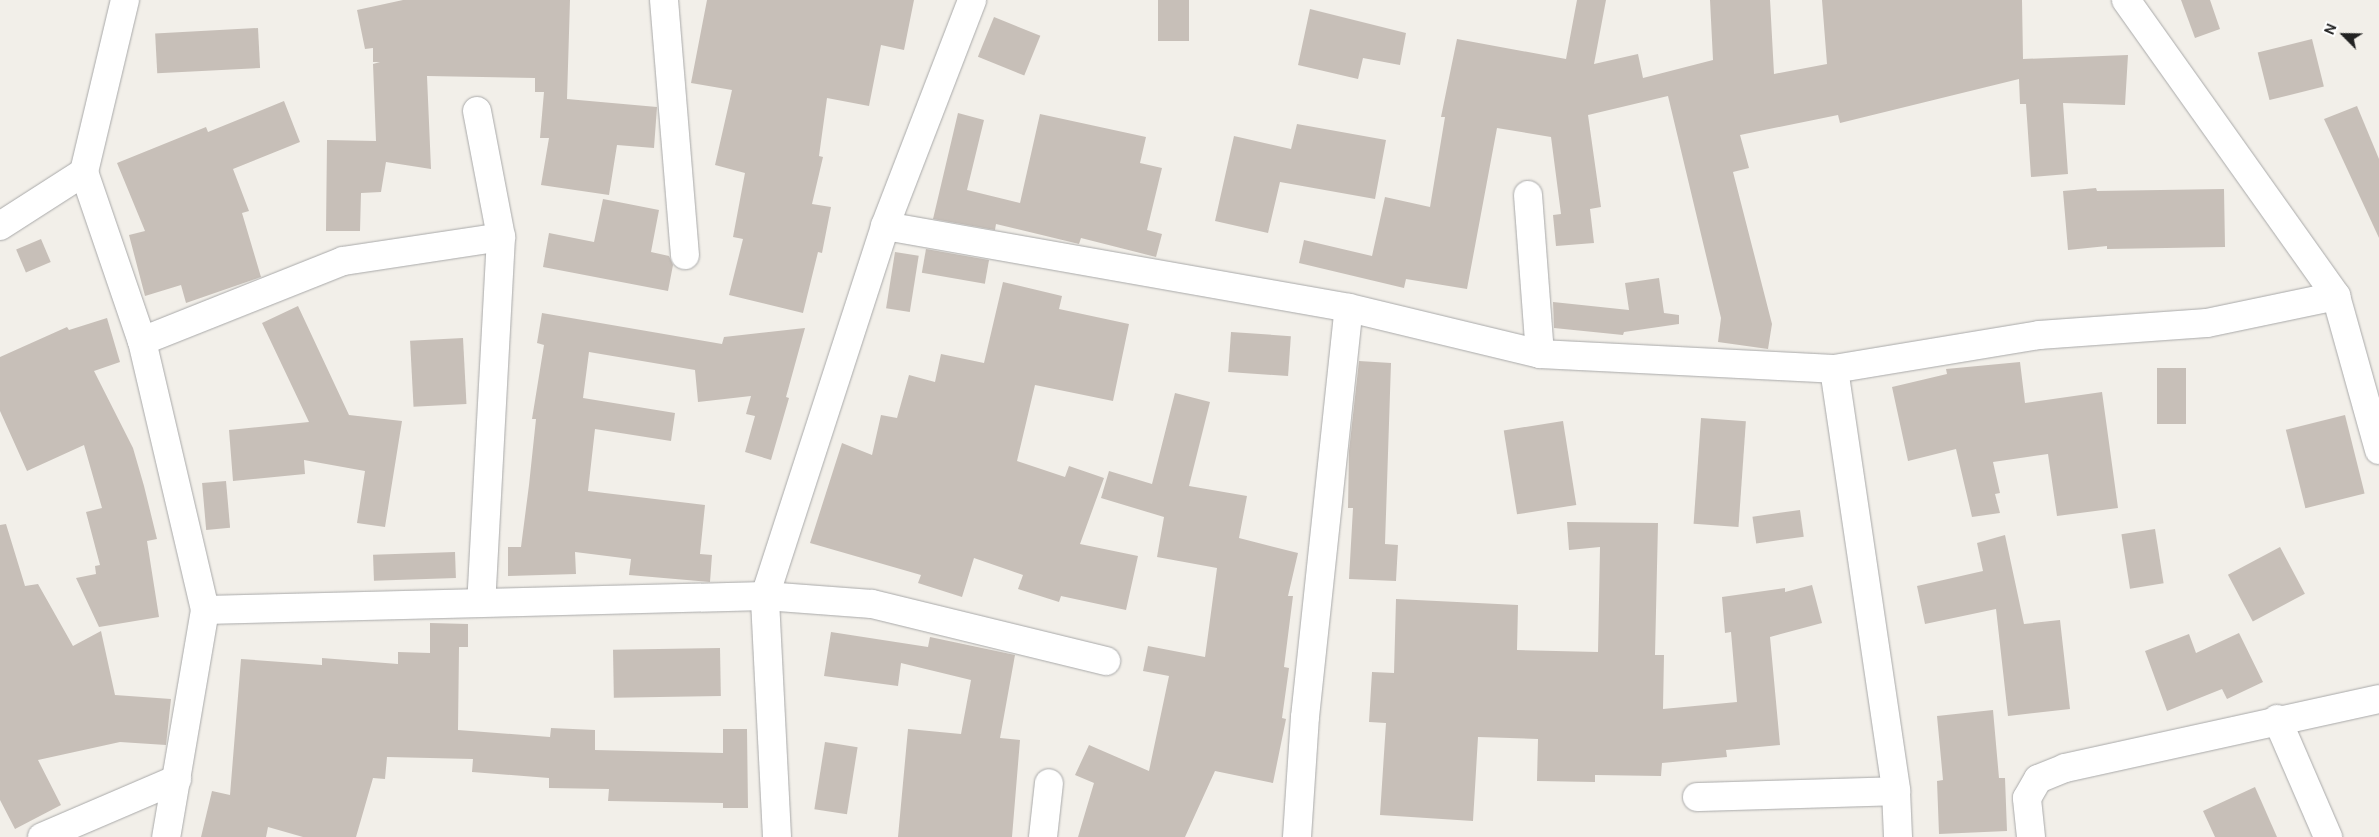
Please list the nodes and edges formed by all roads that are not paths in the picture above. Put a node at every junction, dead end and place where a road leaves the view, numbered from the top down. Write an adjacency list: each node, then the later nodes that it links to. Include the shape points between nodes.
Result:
1 (125, 0): 6 (street)
2 (664, 0): 11 (street)
3 (972, 0): 9 (street)
4 (2126, 0): 12 (street)
5 (477, 111): 10 (street)
6 (84, 172): 8 (street); 14 (street)
7 (1528, 195): 15 (street)
8 (0, 226)
9 (885, 226): 13 (street); 18 (street)
10 (501, 237): 14 (street, via 343,261); 19 (street)
11 (685, 255)
12 (2336, 296): 16 (street, via 2207,323 2039,335); 17 (street)
13 (1349, 308): 15 (street); 32 (street, via 1306,717)
14 (142, 342): 20 (street)
15 (1540, 354): 16 (street)
16 (1834, 369): 26 (street)
17 (2379, 450)
18 (765, 596): 19 (street); 21 (street, via 872,604); 30 (street)
19 (481, 601): 20 (street)
20 (206, 610): 24 (street)
21 (1106, 661)
22 (2379, 699): 23 (street)
23 (2277, 719): 34 (street, via 2065,768 2038,779 2027,798); 35 (street)
24 (177, 779): 28 (street); 29 (street)
25 (1049, 783): 31 (street)
26 (1896, 790): 27 (street); 33 (street)
27 (1697, 797)
28 (42, 837)
29 (166, 837)
30 (777, 837)
31 (1043, 837)
32 (1297, 837)
33 (1898, 837)
34 (2032, 837)
35 (2328, 837)

